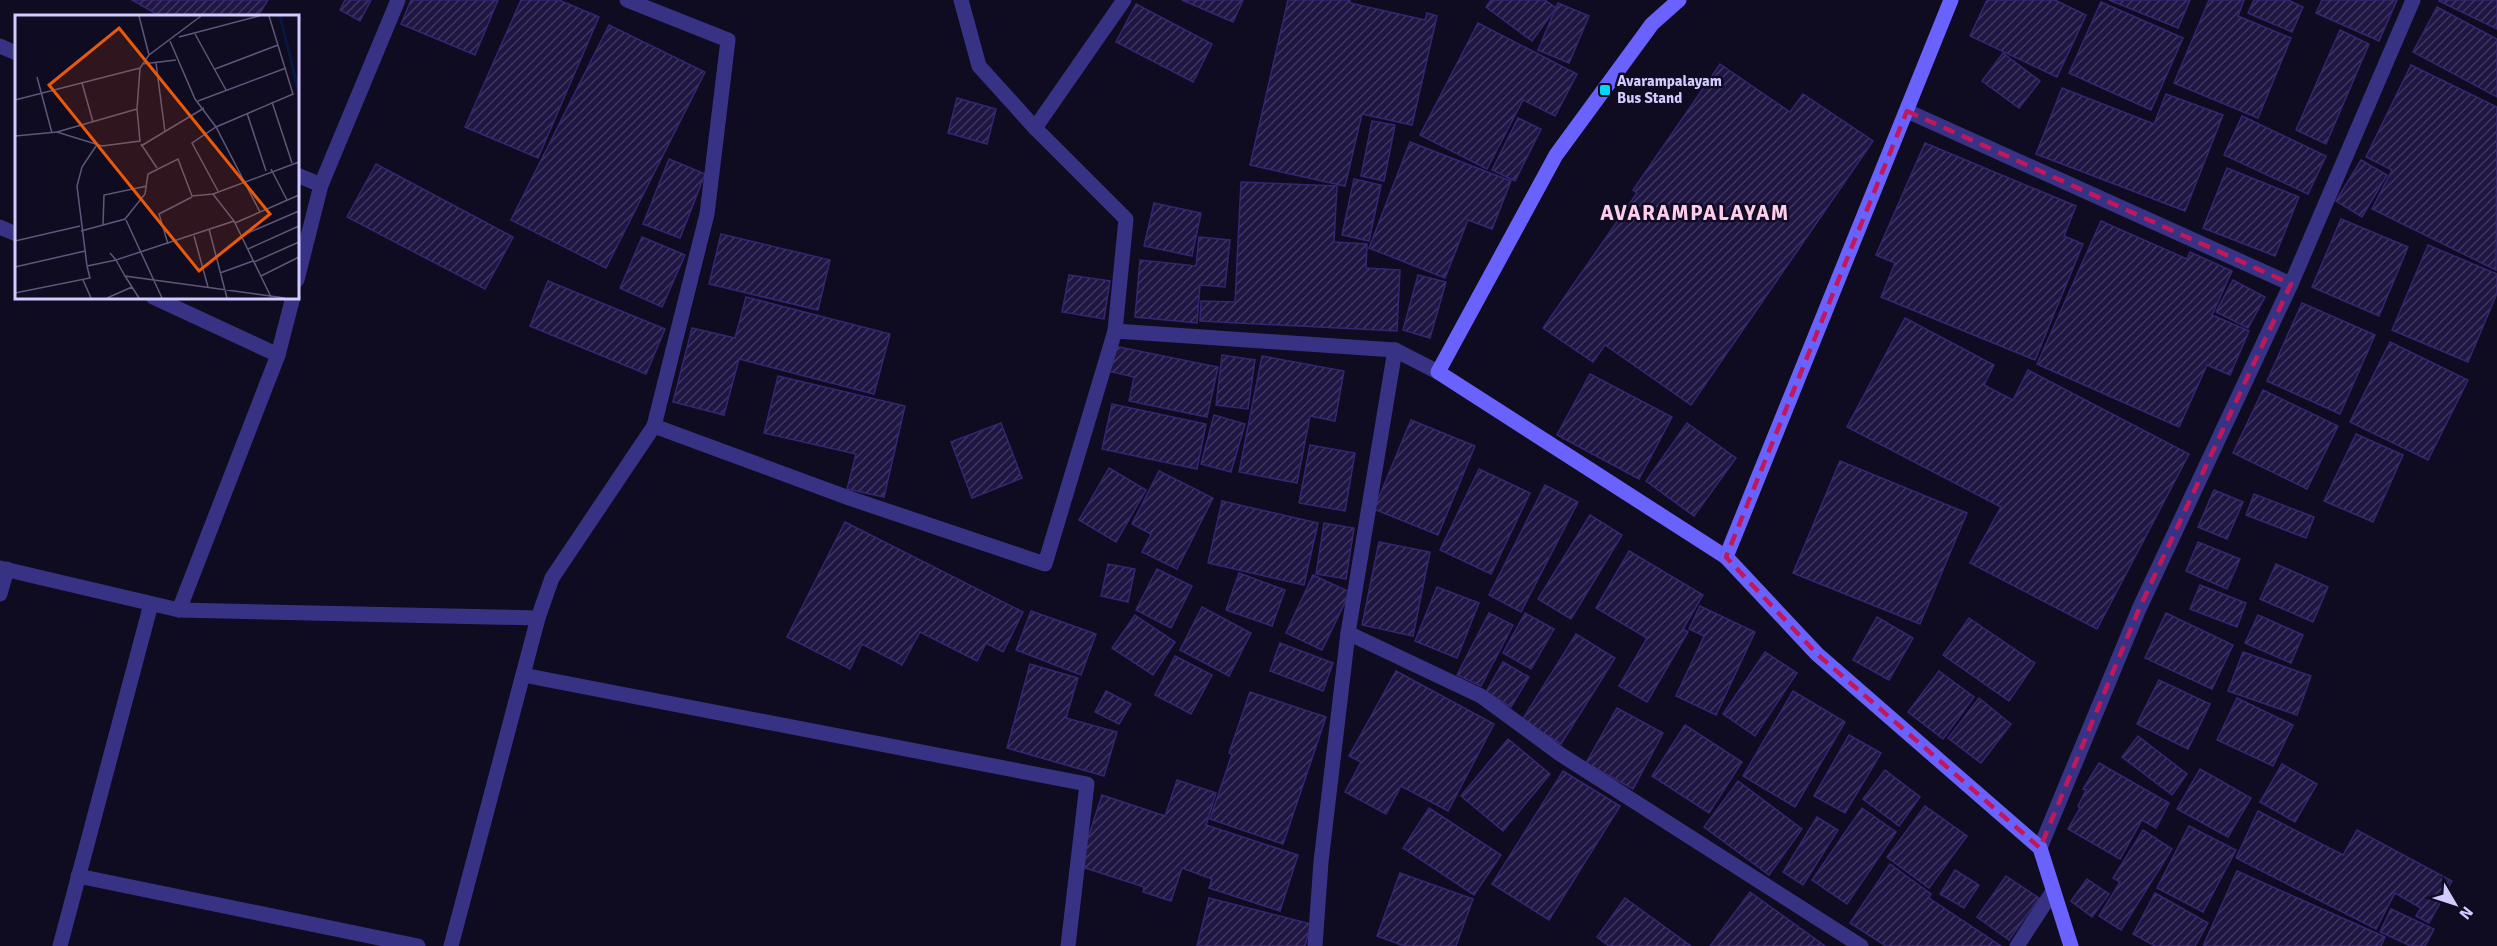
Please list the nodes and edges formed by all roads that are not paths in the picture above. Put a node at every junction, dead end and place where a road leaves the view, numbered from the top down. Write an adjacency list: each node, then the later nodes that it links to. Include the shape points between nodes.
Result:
1 (398, 0): 13 (street)
2 (627, 0): 24 (street, via 728,40 707,214)
3 (961, 0): 11 (street, via 979,66)
4 (1124, 0): 11 (street)
5 (1679, 0): 23 (street, via 1652,24 1556,155)
6 (1951, 0): 10 (street)
7 (2413, 0): 17 (street)
8 (0, 45): 9 (street)
9 (15, 52)
10 (1907, 111): 17 (street); 25 (street)
11 (1035, 128): 20 (street, via 1126,219)
12 (298, 175): 13 (street)
13 (321, 185): 16 (street)
14 (0, 227): 15 (street)
15 (15, 234)
16 (298, 276)
17 (2291, 284): 33 (street, via 2139,609)
18 (155, 298): 22 (street)
19 (293, 298): 22 (street)
20 (1114, 330): 21 (street); 24 (street, via 1045,564)
21 (1395, 350): 23 (street); 31 (street)
22 (278, 355): 29 (street)
23 (1438, 372): 25 (street)
24 (654, 426): 30 (street, via 552,578)
25 (1726, 557): 33 (street, via 1816,654)
26 (3, 568): 27 (street); 28 (street)
27 (0, 594)
28 (151, 604): 29 (street); 34 (street)
29 (179, 610): 30 (street)
30 (538, 618): 32 (street)
31 (1348, 633): 40 (street); 41 (street, via 1481,696 1560,754)
32 (523, 675): 38 (street); 39 (street, via 1087,784)
33 (2040, 848): 35 (street)
34 (78, 876): 36 (street); 37 (street)
35 (2053, 891): 42 (street); 43 (street)
36 (60, 946)
37 (418, 946)
38 (451, 946)
39 (1068, 946)
40 (1315, 946)
41 (1862, 946)
42 (2017, 946)
43 (2071, 946)

